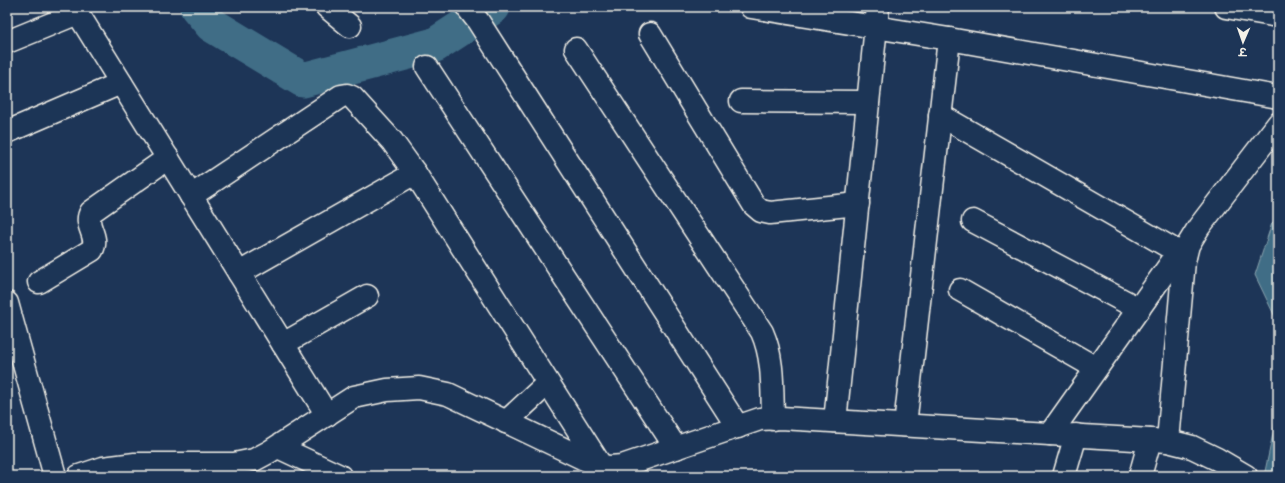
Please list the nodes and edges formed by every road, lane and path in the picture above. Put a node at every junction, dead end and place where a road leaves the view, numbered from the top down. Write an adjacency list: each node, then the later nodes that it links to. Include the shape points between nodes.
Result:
1 (327, 7): 8 (street)
2 (751, 7): 7 (street)
3 (1226, 7): 6 (street)
4 (76, 10): 11 (street); 14 (street)
5 (472, 14): 41 (street)
6 (1278, 16)
7 (877, 17): 10 (street); 17 (street)
8 (350, 26)
9 (650, 34): 24 (street, via 754,204 762,211 770,213)
10 (949, 39): 15 (street); 18 (street)
11 (7, 42)
12 (576, 49): 37 (street, via 762,332 770,358)
13 (427, 67): 46 (street)
14 (121, 83): 20 (street); 21 (street)
15 (1278, 97)
16 (741, 100): 17 (street)
17 (868, 102): 24 (street)
18 (940, 115): 26 (street); 40 (street)
19 (1278, 124): 26 (street, via 1199,227)
20 (7, 132)
21 (168, 158): 23 (street); 28 (street, via 91,212 88,221 95,239 92,250)
22 (415, 173): 23 (street, via 392,141 352,97 347,95 341,96); 27 (street); 35 (street)
23 (191, 196): 27 (street)
24 (858, 204): 38 (street)
25 (973, 221): 32 (street)
26 (1182, 254): 32 (street); 44 (street, via 1184,261)
27 (239, 273): 33 (street)
28 (39, 282)
29 (960, 290): 34 (street)
30 (367, 296): 33 (street)
31 (7, 303): 51 (street)
32 (1139, 309): 34 (street)
33 (283, 344): 36 (street)
34 (1096, 368): 42 (street)
35 (548, 382): 39 (street); 48 (street)
36 (326, 415): 39 (street, via 354,397 387,390 419,388 448,394); 45 (street)
37 (773, 419): 38 (street); 41 (street, via 760,419)
38 (835, 421): 40 (street)
39 (506, 422): 48 (street)
40 (905, 426): 42 (street)
41 (738, 427): 46 (street)
42 (1050, 434): 43 (street)
43 (1076, 435): 44 (street); 54 (street)
44 (1159, 440): 50 (street, via 1192,447); 55 (street)
45 (278, 446): 49 (street, via 254,460); 53 (street)
46 (676, 448): 47 (street)
47 (648, 467): 48 (street, via 622,466)
48 (600, 469)
49 (177, 470): 52 (street, via 136,464 103,468)
50 (1236, 473)
51 (54, 476)
52 (79, 476)
53 (340, 476)
54 (1064, 476)
55 (1140, 476)

